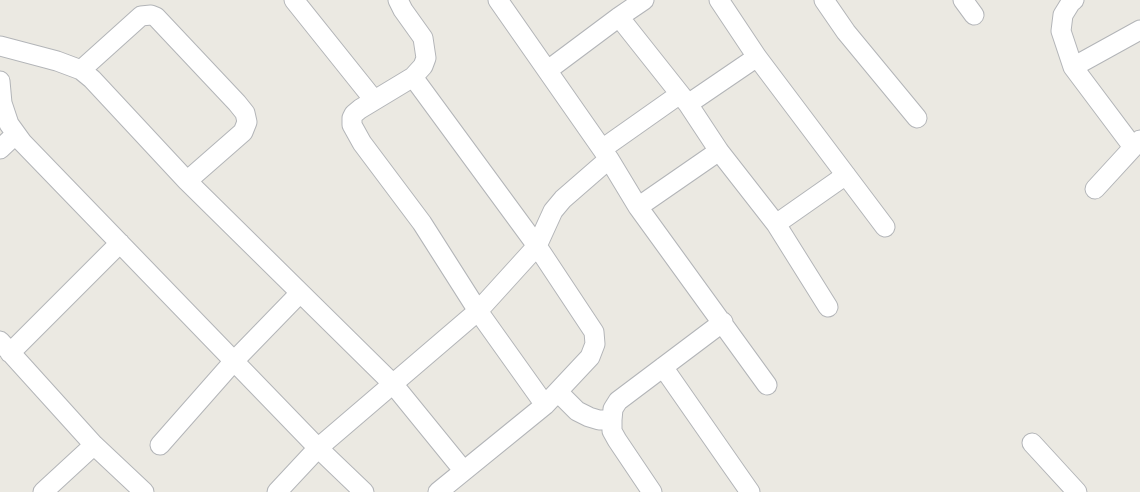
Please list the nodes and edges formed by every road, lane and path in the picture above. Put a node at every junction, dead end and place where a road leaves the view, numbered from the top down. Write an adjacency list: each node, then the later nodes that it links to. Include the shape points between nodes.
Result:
1 (294, 0): 18 (street)
2 (398, 0): 15 (street, via 423,38 426,58 423,66)
3 (498, 0): 14 (street)
4 (644, 0): 8 (street)
5 (719, 0): 11 (street)
6 (824, 0): 19 (street, via 846,32)
7 (1074, 0): 12 (street, via 1063,16 1061,31)
8 (619, 17): 14 (street); 17 (street)
9 (1140, 30): 12 (street)
10 (0, 46): 13 (street, via 58,61)
11 (757, 57): 17 (street); 25 (street)
12 (1074, 67): 21 (street)
13 (81, 70): 26 (street); 26 (street, via 141,16 156,17 245,113 247,122 244,132)
14 (548, 70): 24 (street)
15 (413, 77): 18 (street); 32 (street)
16 (0, 81): 20 (street, via 2,103 9,124)
17 (684, 99): 23 (street); 24 (street)
18 (374, 100): 35 (street, via 354,114 354,130 422,224)
19 (917, 118)
20 (16, 134): 22 (street); 31 (street)
21 (1137, 144): 27 (street)
22 (0, 149)
23 (719, 150): 28 (street); 29 (street)
24 (606, 154): 28 (street); 32 (street, via 553,211)
25 (846, 175): 29 (street); 30 (street)
26 (187, 182): 33 (street)
27 (1095, 189)
28 (638, 207): 36 (street)
29 (776, 224): 34 (street)
30 (885, 227)
31 (120, 243): 37 (street); 38 (street)
32 (536, 246): 35 (street); 42 (street, via 594,332 595,344 590,357)
33 (300, 293): 38 (street); 40 (street)
34 (828, 307)
35 (478, 310): 40 (street); 42 (street)
36 (723, 322): 39 (street); 41 (street)
37 (5, 347): 45 (street)
38 (234, 361): 46 (street); 47 (street)
39 (663, 368): 43 (street, via 618,401); 55 (street)
40 (393, 384): 47 (street); 48 (street)
41 (768, 385)
42 (551, 398): 43 (street, via 589,417); 48 (street)
43 (612, 420): 54 (street, via 612,431)
44 (1032, 443): 56 (street)
45 (94, 445): 49 (street); 50 (street)
46 (160, 445)
47 (318, 448): 51 (street); 52 (street)
48 (463, 470): 53 (street)
49 (43, 492)
50 (144, 492)
51 (277, 492)
52 (364, 492)
53 (438, 492)
54 (652, 492)
55 (750, 492)
56 (1077, 492)

